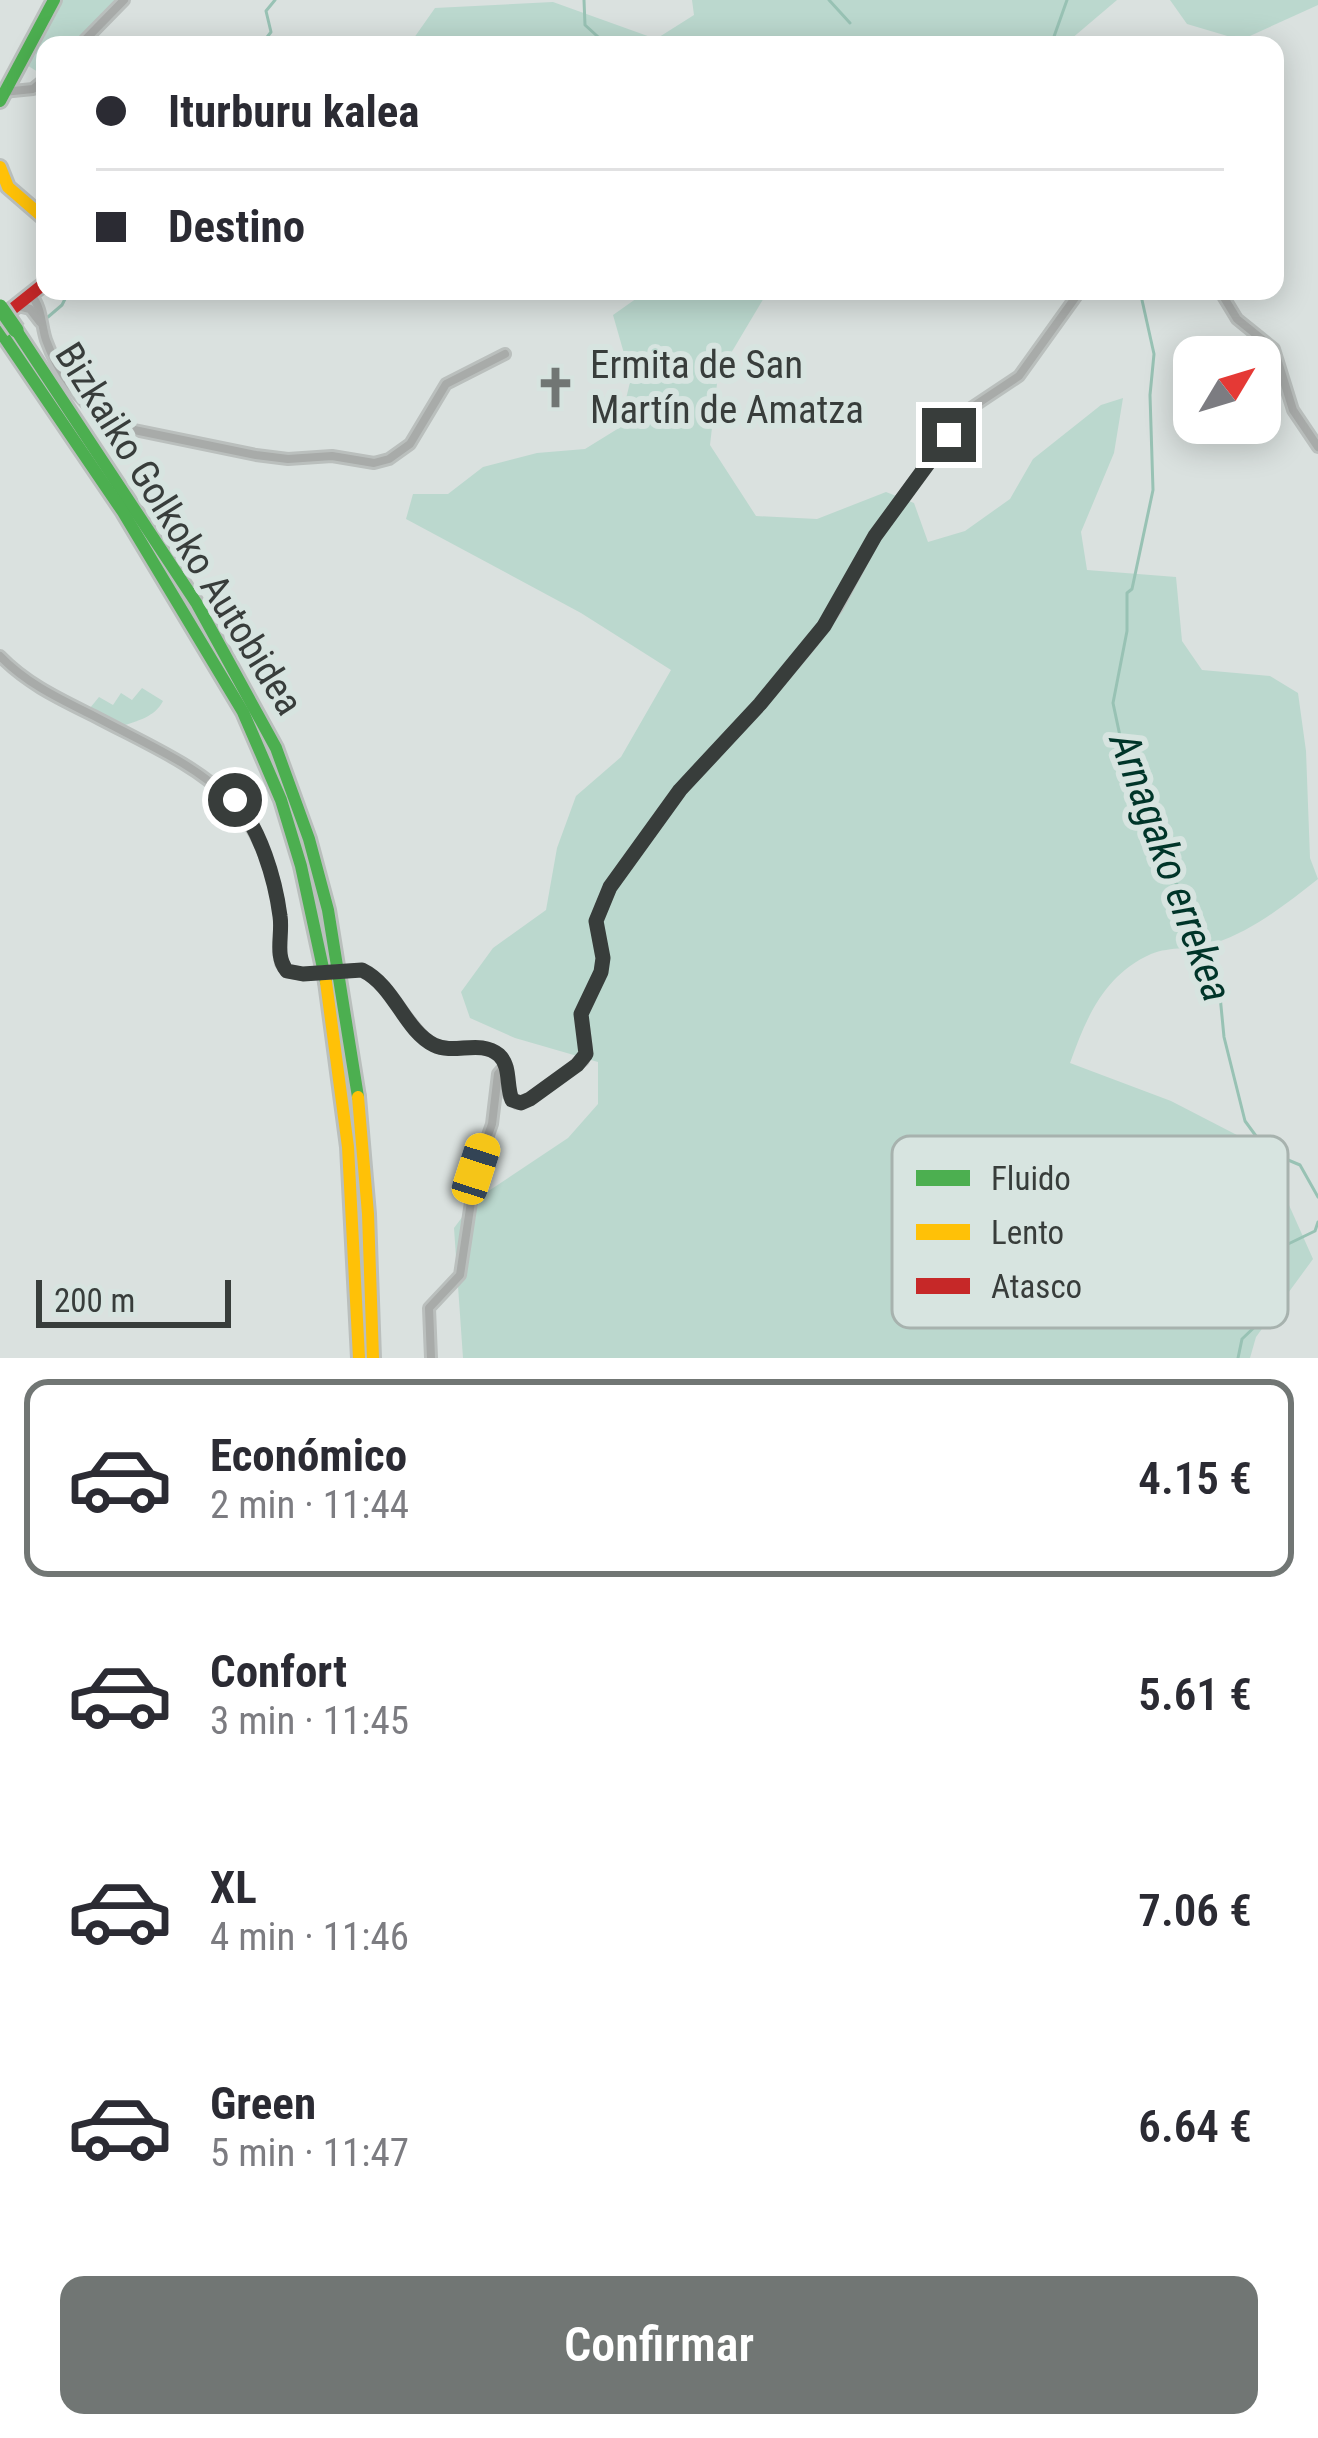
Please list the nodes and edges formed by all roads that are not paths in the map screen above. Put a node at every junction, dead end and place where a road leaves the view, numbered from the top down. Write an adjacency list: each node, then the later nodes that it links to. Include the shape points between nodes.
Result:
1 (54, 0): 5 (main road)
2 (124, 0): 3 (street)
3 (89, 36)
4 (36, 86): 5 (street)
5 (2, 97)
6 (0, 167): 7 (main road, via 16,197)
7 (36, 212)
8 (30, 300): 11 (main road, Bizkaiko Golkoko Autobidea, bridge); 12 (street, via 65,378 110,425 288,459 389,460 410,444 446,384)
9 (1074, 300): 15 (street, via 1019,376 956,424 875,536 824,626 680,790 610,887 596,921 601,972 581,1014 583,1060 521,1103 509,1095)
10 (1225, 300): 13 (street, via 1274,350 1293,410)
11 (5, 329): 16 (main road, Bizkaiko Golkoko Autobidea, via 192,622 280,796 320,951 341,1095); 17 (main road, Bizkaiko Golkoko Autobidea, via 144,520 235,668 307,829 355,1090)
12 (505, 354)
13 (1318, 447)
14 (0, 656): 15 (street, bridge, via 26,680 235,800 277,896 287,971 362,970 430,1043 484,1048)
15 (506, 1065): 18 (street, via 497,1074 476,1169 460,1275 429,1308)
16 (359, 1358)
17 (373, 1358)
18 (431, 1358)

